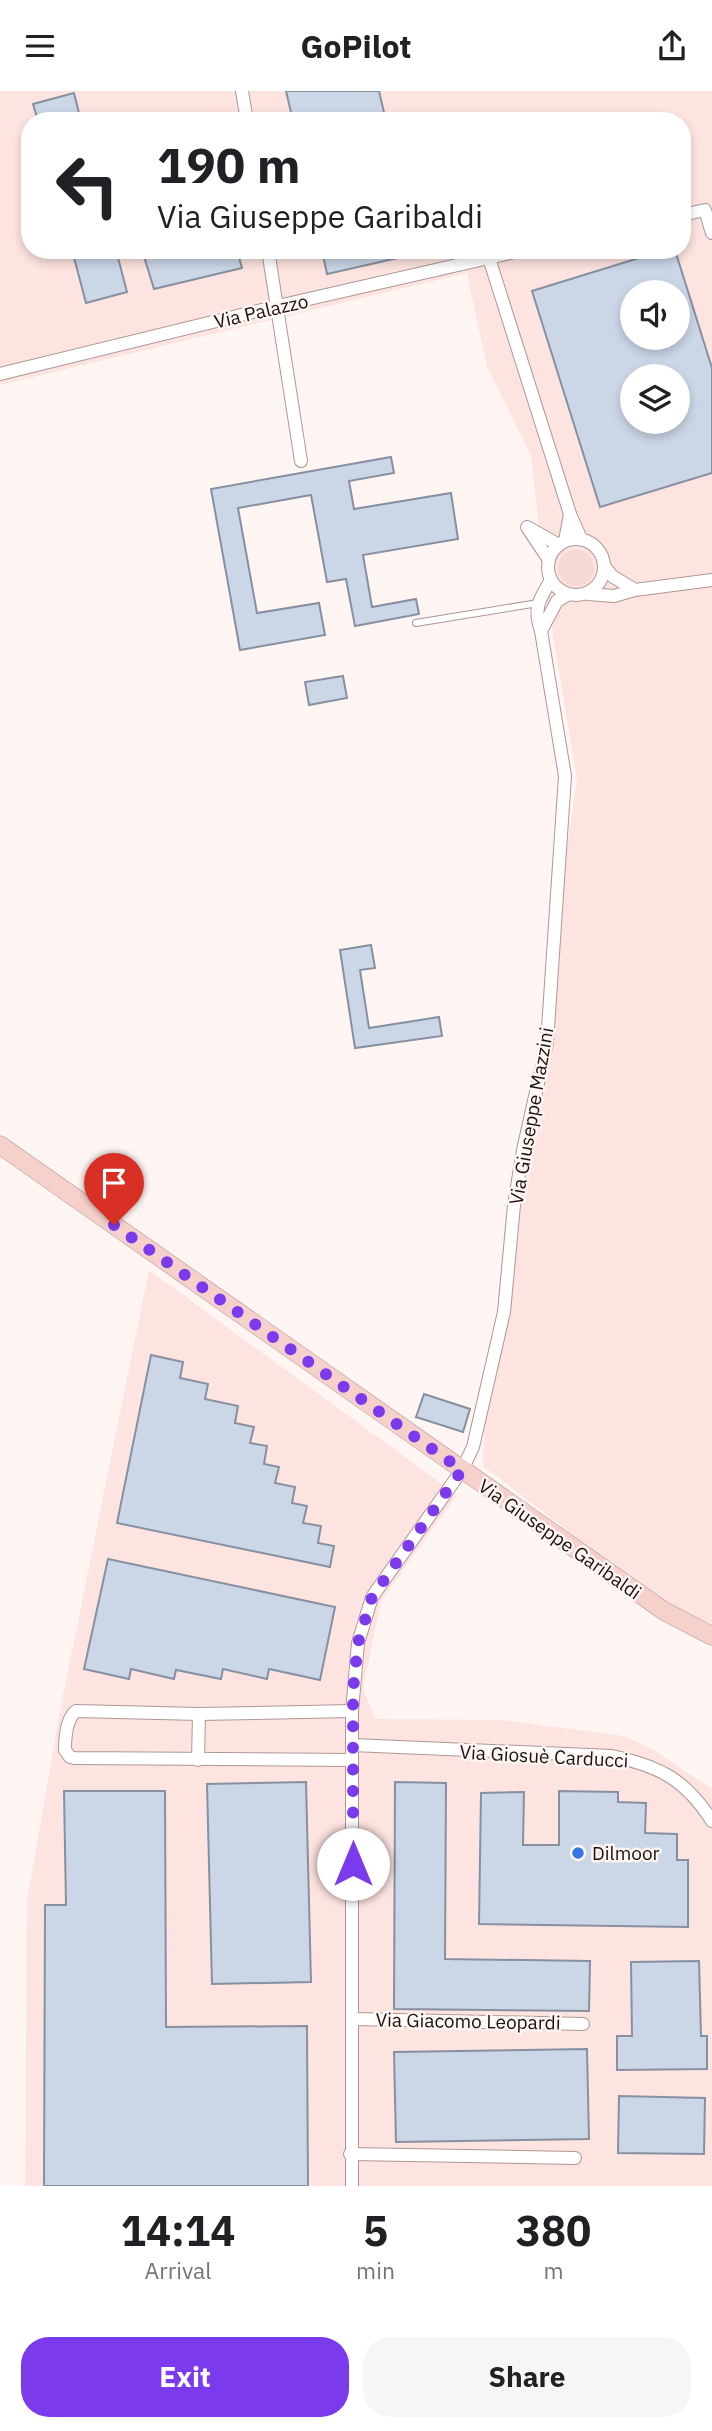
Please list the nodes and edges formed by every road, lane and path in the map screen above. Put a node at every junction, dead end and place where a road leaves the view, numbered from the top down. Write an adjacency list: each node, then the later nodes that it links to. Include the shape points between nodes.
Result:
1 (242, 91): 2 (street)
2 (246, 112)
3 (691, 213): 4 (street, via 705,210)
4 (712, 233)
5 (270, 259): 8 (street)
6 (485, 259): 8 (street, Via Palazzo)
7 (489, 259): 11 (street)
8 (278, 306): 9 (street, Via Palazzo); 10 (street)
9 (0, 374)
10 (301, 461)
11 (570, 514): 12 (street); 13 (street)
12 (581, 539): 13 (street); 15 (street, via 593,544)
13 (562, 543): 14 (street); 14 (street, via 527,527)
14 (549, 560): 16 (street)
15 (605, 567): 18 (street); 20 (street, via 601,583)
16 (551, 580): 19 (street); 21 (street)
17 (712, 580): 18 (street)
18 (635, 590): 20 (street, via 614,596)
19 (566, 594): 20 (street); 23 (street)
20 (588, 594)
21 (538, 603): 22 (lane); 23 (street, Via Giuseppe Mazzini)
22 (416, 623)
23 (541, 631): 25 (street, Via Giuseppe Mazzini, via 565,776 547,1043 514,1205 504,1312 473,1447)
24 (0, 1145): 25 (street, Via Giuseppe Garibaldi)
25 (462, 1470): 26 (street, Via Giuseppe Garibaldi, via 664,1611); 27 (street, Via Giacomo Leopardi, via 372,1597 358,1643)
26 (712, 1636)
27 (352, 1711): 28 (street); 29 (street, Via Giacomo Leopardi)
28 (199, 1714): 30 (street); 30 (street, via 76,1711 71,1714 65,1746 74,1758)
29 (352, 1745): 31 (street, Via Giacomo Leopardi); 32 (street, Via Giosuè Carducci, via 611,1756 643,1762 680,1783)
30 (198, 1760): 31 (street)
31 (352, 1760): 33 (street, Via Giacomo Leopardi)
32 (712, 1821)
33 (353, 2019): 34 (street, Via Giacomo Leopardi); 35 (street, Via Giacomo Leopardi)
34 (583, 2024)
35 (350, 2154): 36 (street); 37 (street, Via Giacomo Leopardi)
36 (575, 2158)
37 (352, 2186)

